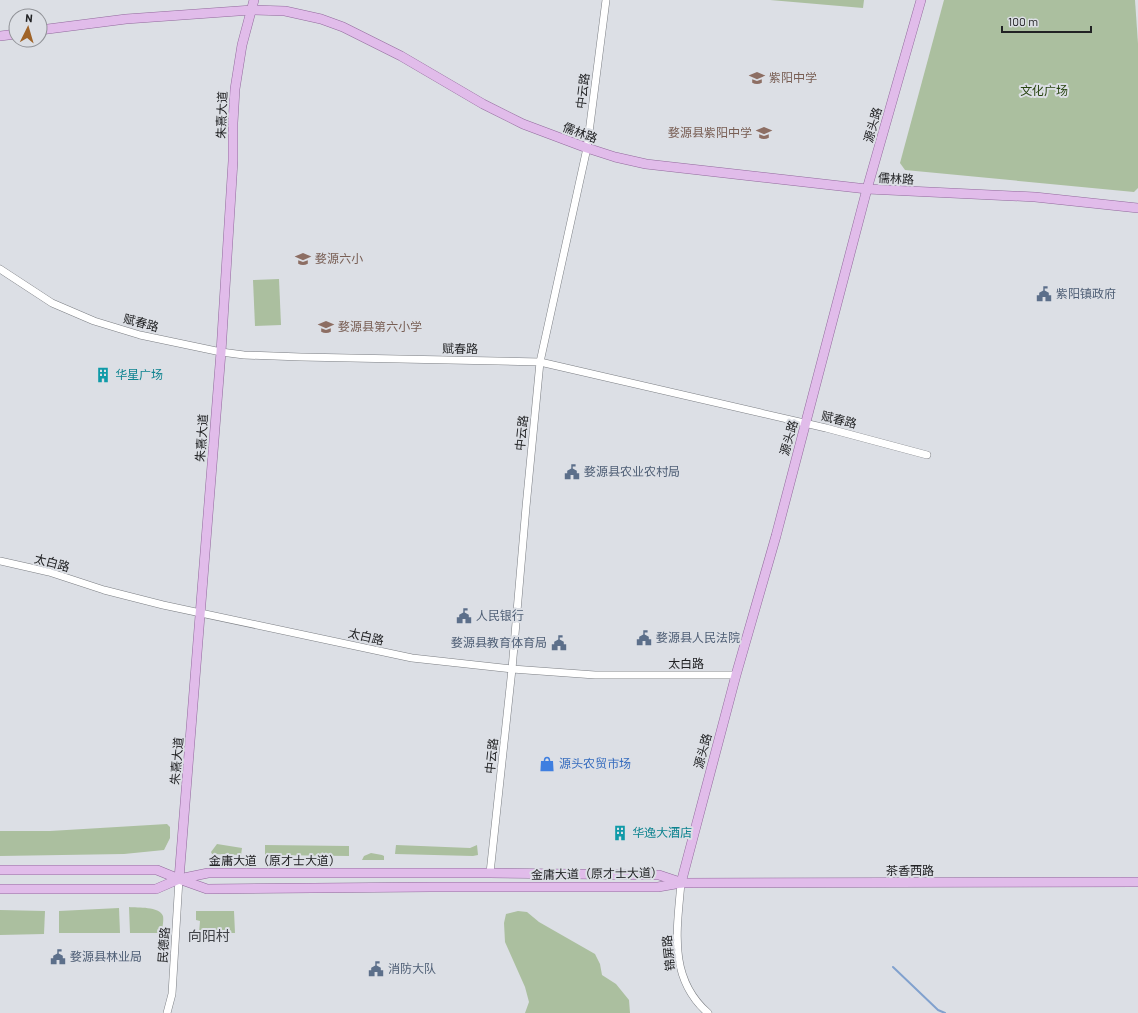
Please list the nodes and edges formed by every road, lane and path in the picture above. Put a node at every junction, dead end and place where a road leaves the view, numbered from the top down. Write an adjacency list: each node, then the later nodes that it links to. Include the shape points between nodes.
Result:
1 (254, 0): 4 (main road, 朱熹大道)
2 (606, 0): 6 (street, 中云路)
3 (921, 0): 7 (main road, 源头路)
4 (252, 10): 5 (main road, 儒林路, via 126,19); 6 (main road, 儒林路, via 286,11 321,18 343,26 401,56 483,104 523,124); 10 (main road, 朱熹大道, via 240,52 235,89)
5 (48, 29)
6 (587, 148): 7 (main road, 儒林路, via 615,158 646,164); 11 (street, 中云路)
7 (867, 189): 8 (main road, 儒林路, via 1036,197); 12 (main road, 源头路)
8 (1138, 208)
9 (0, 269): 10 (street, 赋春路, via 52,303 94,321 140,335)
10 (221, 352): 11 (street, 赋春路, via 301,357); 15 (main road, 朱熹大道)
11 (540, 362): 12 (street, 赋春路); 16 (street, 中云路)
12 (806, 423): 13 (street, 赋春路); 17 (main road, 源头路)
13 (926, 455)
14 (0, 561): 15 (street, 太白路)
15 (200, 613): 16 (street, 太白路, via 412,658); 20 (main road, 朱熹大道)
16 (512, 669): 17 (street, 太白路, via 595,675); 19 (street, 中云路)
17 (736, 675): 22 (main road, 源头路)
18 (0, 870): 20 (main road, 金庸大道（原才士大道）, via 157,870)
19 (490, 873): 20 (main road, 金庸大道（原才士大道）, via 208,873); 22 (main road, 金庸大道（原才士大道）, via 659,875)
20 (179, 879): 22 (main road, 金庸大道（原才士大道）, via 207,889 658,887); 23 (main road, 金庸大道（原才士大道）, via 156,889); 24 (street, 民德路, via 172,994)
21 (1138, 882): 22 (main road, 茶香西路)
22 (681, 883): 25 (street, 锦屏路, via 678,926 678,957 681,972 690,994)
23 (0, 889)
24 (167, 1013)
25 (708, 1013)

